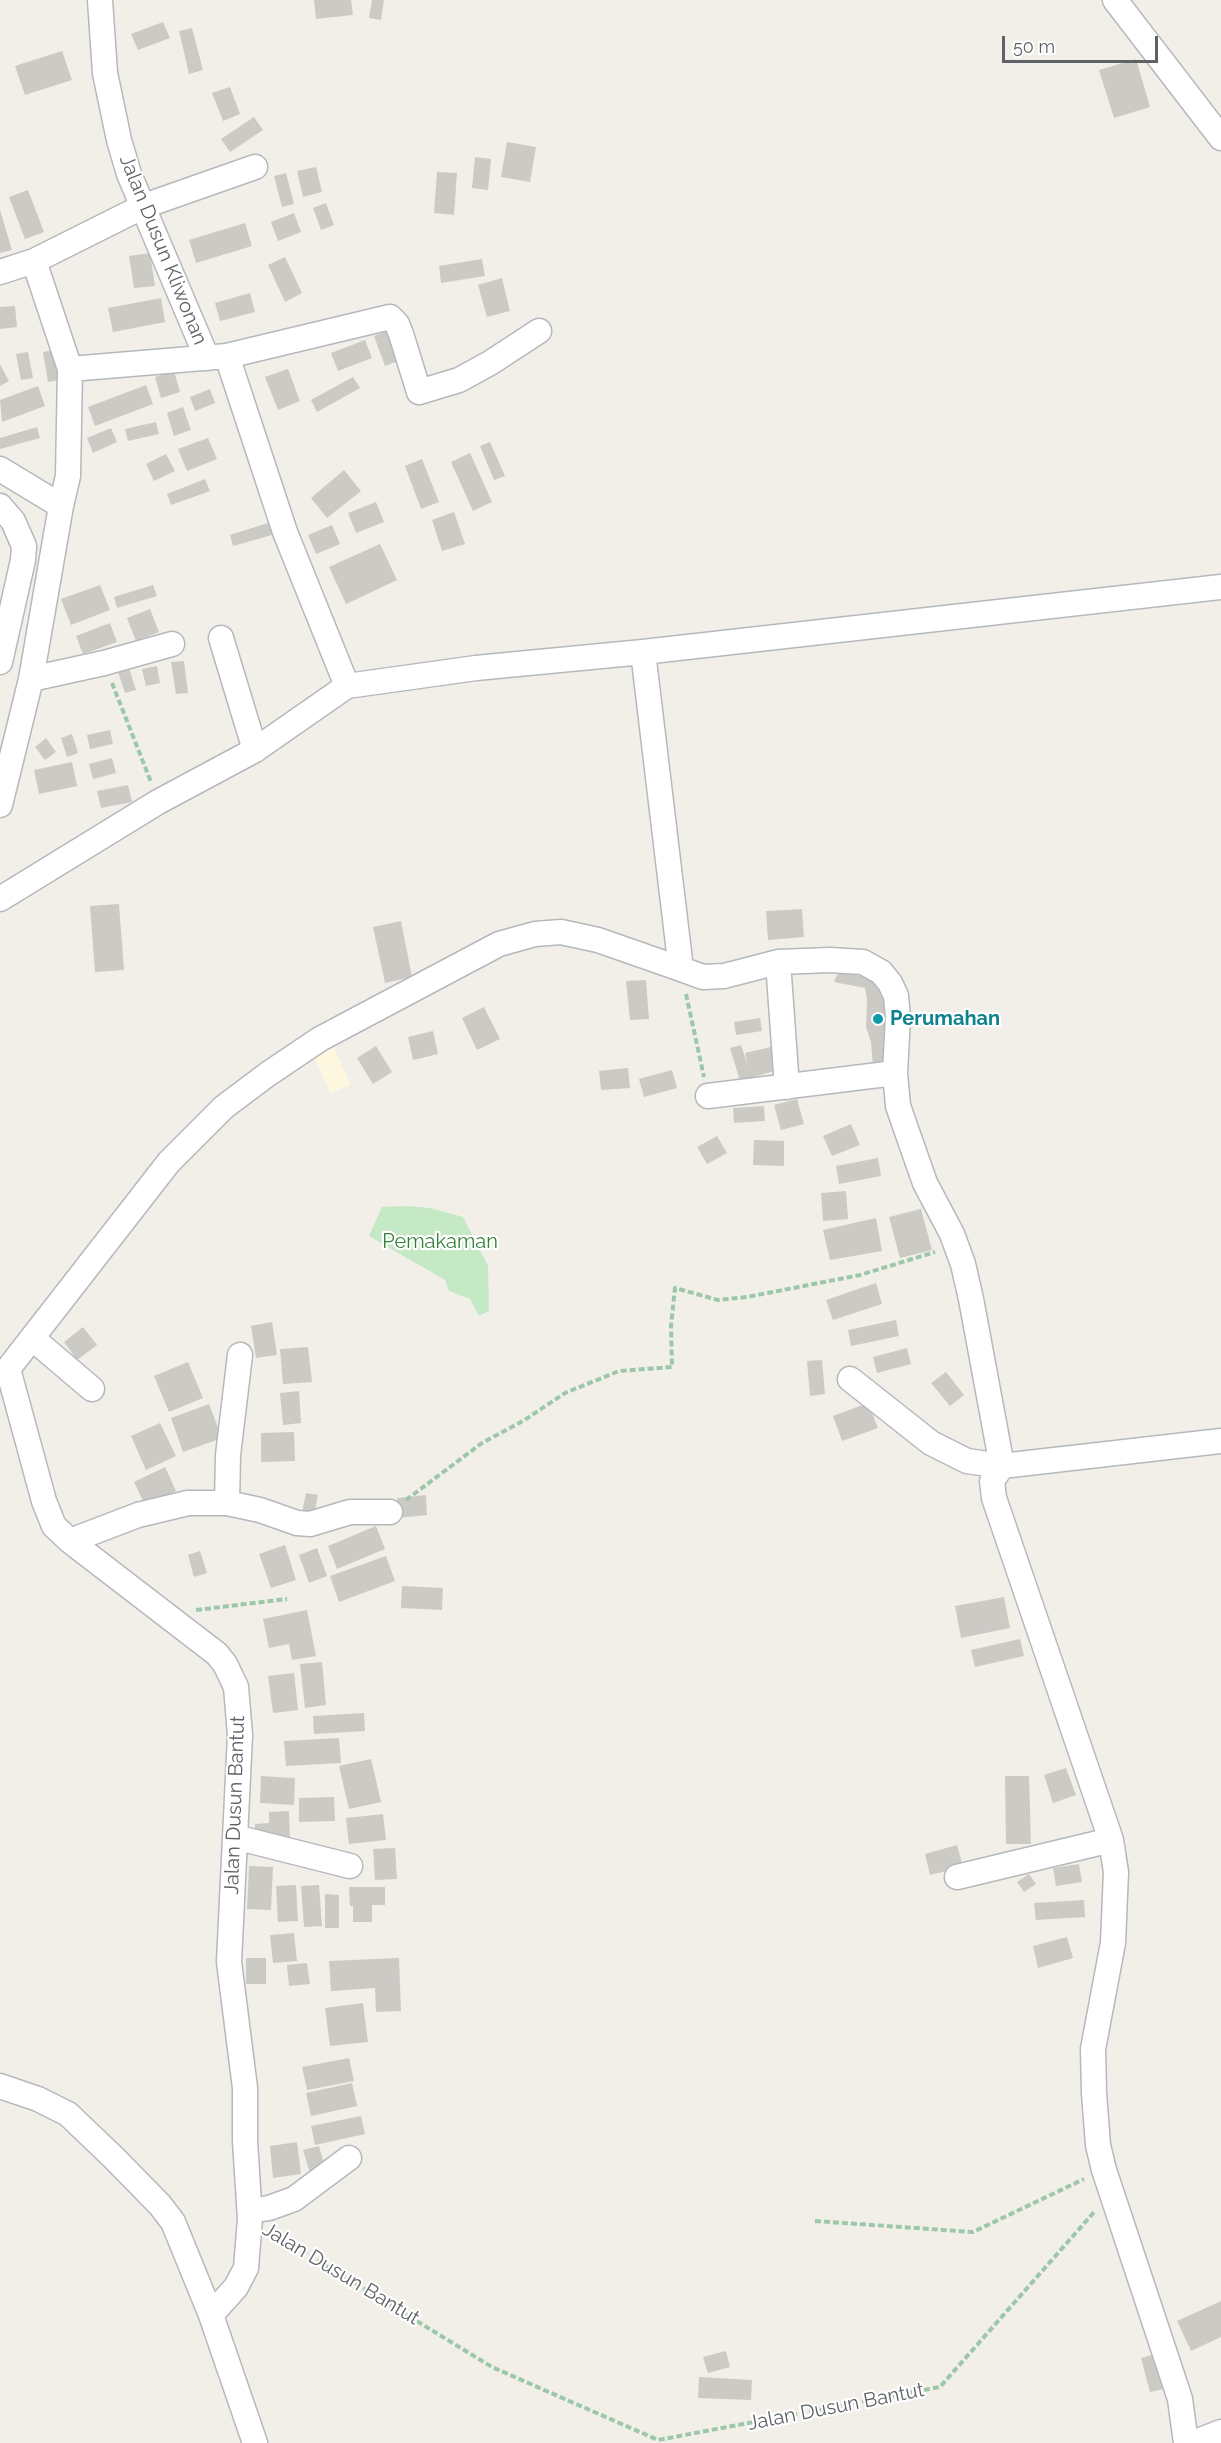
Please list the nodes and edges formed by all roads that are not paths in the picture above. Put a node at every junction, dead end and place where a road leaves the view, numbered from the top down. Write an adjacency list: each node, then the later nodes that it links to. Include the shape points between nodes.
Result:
1 (100, 0): 5 (street, Jalan Dusun Kliwonan, via 105,74 119,140)
2 (1115, 0): 3 (street)
3 (1221, 138)
4 (255, 167): 5 (street)
5 (144, 206): 6 (street); 9 (street, Jalan Dusun Kliwonan)
6 (34, 261): 7 (street); 10 (street)
7 (0, 272)
8 (539, 331): 9 (street, via 459,380 419,392 401,334 390,316)
9 (217, 357): 10 (street); 20 (street, Jalan Dusun Kliwonan)
10 (70, 369): 13 (street, via 68,476)
11 (0, 469): 13 (street)
12 (0, 506): 18 (street, via 13,521 24,546)
13 (60, 506): 19 (street)
14 (1221, 587): 17 (street)
15 (220, 638): 21 (street)
16 (172, 644): 19 (street)
17 (643, 652): 20 (street, via 476,668); 25 (street)
18 (0, 662)
19 (32, 680): 22 (street)
20 (347, 686): 21 (street)
21 (255, 750): 23 (street, via 158,802)
22 (0, 805)
23 (0, 898)
24 (778, 962): 25 (street, via 724,976 703,977); 26 (street, via 863,962 881,972 896,996); 27 (street)
25 (681, 969): 29 (street, via 598,940 561,932 535,934 499,944 320,1039 224,1107 169,1162)
26 (895, 1073): 27 (street); 35 (street, via 898,1106 906,1131 925,1183 956,1245 971,1299)
27 (787, 1086): 28 (street)
28 (708, 1096)
29 (32, 1338): 31 (street); 33 (street)
30 (240, 1355): 36 (street, via 228,1455)
31 (4, 1371): 38 (street, Jalan Dusun Bantut, via 48,1514)
32 (850, 1379): 35 (street, via 949,1454)
33 (92, 1389)
34 (1221, 1441): 35 (street)
35 (1002, 1466): 40 (street, via 992,1481 994,1498)
36 (227, 1503): 37 (street, via 310,1524 350,1512); 38 (street, via 188,1503 138,1515)
37 (390, 1512)
38 (70, 1541): 39 (street, Jalan Dusun Bantut, via 217,1653 228,1669 236,1687 240,1735)
39 (235, 1836): 41 (street); 45 (street, Jalan Dusun Bantut, via 229,1962 245,2088)
40 (1111, 1840): 42 (street); 49 (street, via 1116,1872 1113,1943 1093,2049 1096,2114 1108,2181 1180,2398)
41 (350, 1866)
42 (957, 1877)
43 (0, 2086): 46 (street, via 68,2114 160,2205 182,2240)
44 (349, 2158): 45 (street, via 294,2199)
45 (250, 2215): 46 (street, via 246,2268 236,2287)
46 (211, 2315): 48 (street)
47 (1221, 2432): 50 (street)
48 (255, 2443)
49 (1186, 2443)
50 (1193, 2443)

